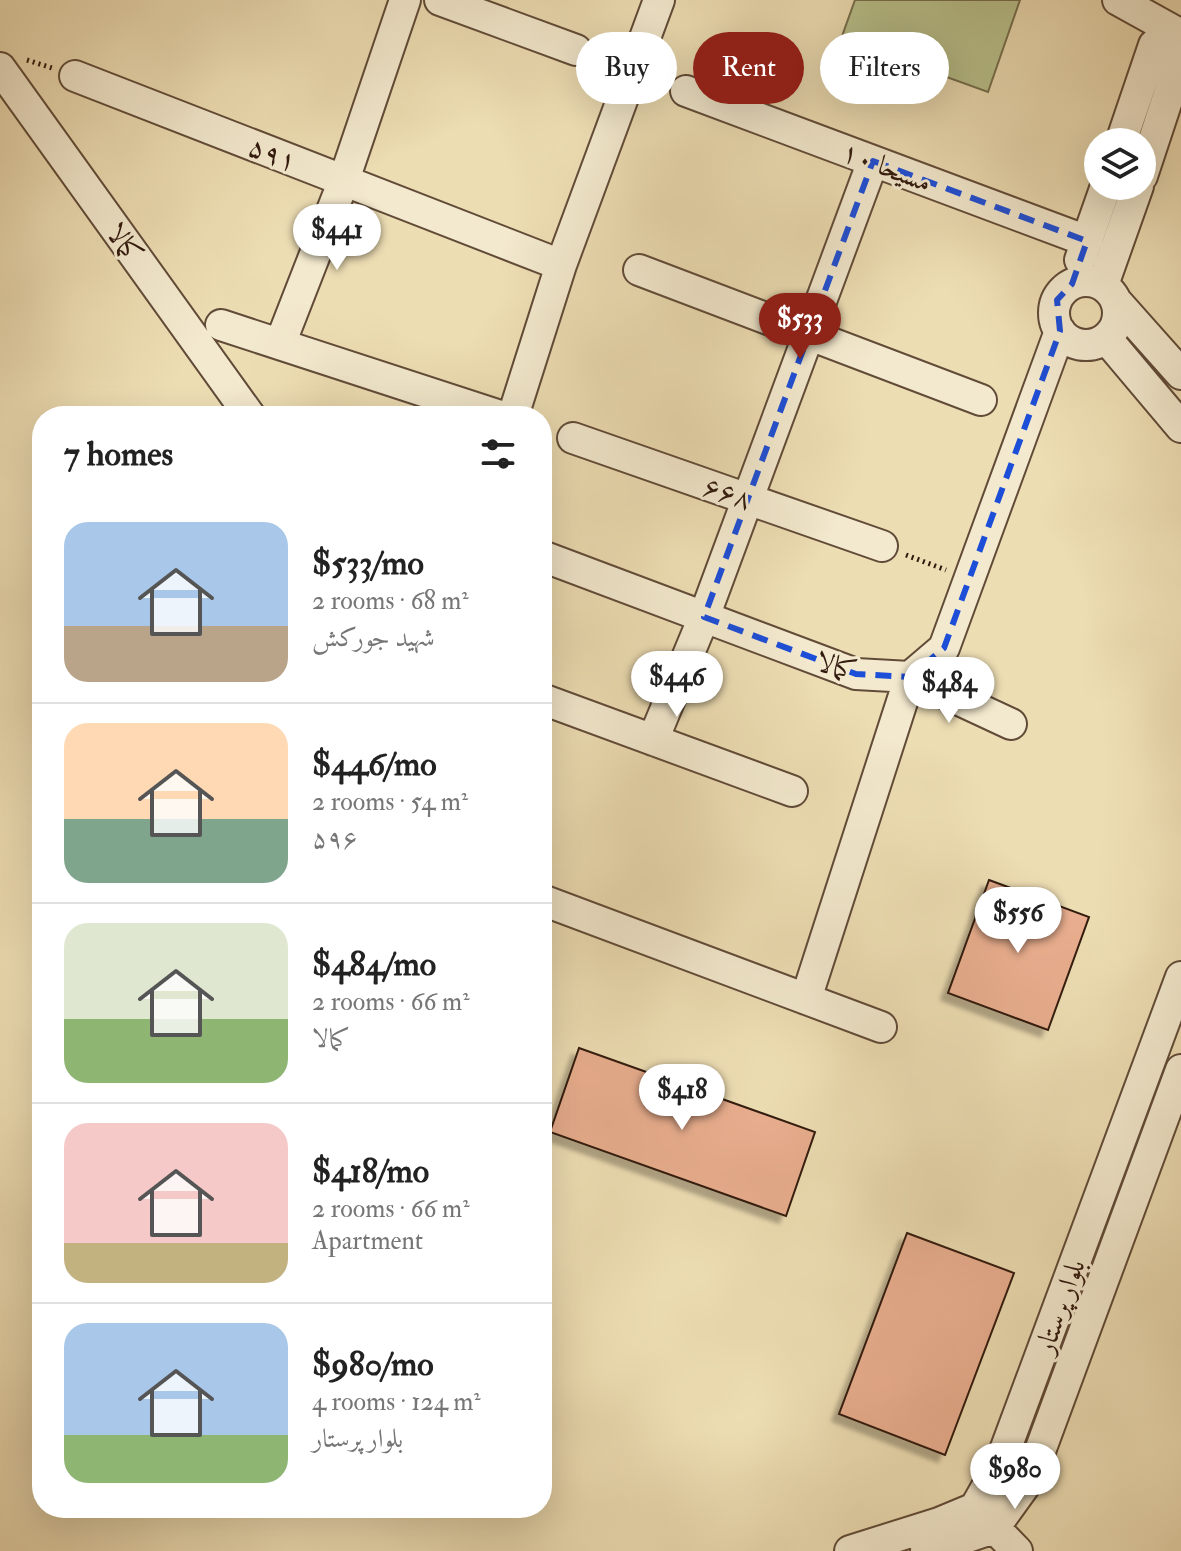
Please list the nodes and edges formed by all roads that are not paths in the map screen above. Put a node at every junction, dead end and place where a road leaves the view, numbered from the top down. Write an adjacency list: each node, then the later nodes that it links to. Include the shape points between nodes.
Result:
1 (405, 0): 13 (street)
2 (440, 0): 6 (street)
3 (659, 0): 17 (street)
4 (1118, 0): 5 (street)
5 (1179, 43): 10 (street, via 1154,45); 11 (street)
6 (576, 50)
7 (8, 62): 28 (street, کمالا)
8 (75, 76): 13 (street, ۵۹۱)
9 (686, 91): 12 (street, مسيحا ۱۰)
10 (1126, 128)
11 (1155, 128)
12 (873, 161): 16 (street, مسيحا ۱۰); 23 (street)
13 (344, 180): 17 (street, ۵۹۱); 25 (street)
14 (1101, 200): 16 (street)
15 (1134, 200): 20 (street)
16 (1087, 241): 19 (street)
17 (561, 265): 30 (street)
18 (639, 270): 23 (street)
19 (1072, 284): 20 (street, via 1093,282); 22 (street, via 1054,310)
20 (1109, 293): 24 (street, via 1118,311); 26 (street)
21 (221, 325): 25 (street)
22 (1060, 331): 24 (street, via 1077,344); 37 (street, via 944,648)
23 (808, 335): 27 (street); 33 (street)
24 (1106, 338): 31 (street)
25 (280, 344): 29 (street)
26 (1181, 374)
27 (981, 400)
28 (243, 406)
29 (438, 406)
30 (516, 406)
31 (1181, 427)
32 (573, 438): 33 (street, ۶۶۸)
33 (747, 499): 34 (street, ۶۶۸); 36 (street)
34 (882, 546)
35 (552, 560): 36 (street, کمالا)
36 (704, 617): 37 (street, کمالا, via 856,674); 40 (street)
37 (910, 677): 39 (street); 44 (street)
38 (552, 703): 40 (street)
39 (1011, 724)
40 (653, 740): 41 (street)
41 (792, 791)
42 (552, 904): 44 (street)
43 (1181, 977): 47 (street, بلوار پرستار)
44 (806, 999): 45 (street)
45 (881, 1027)
46 (1181, 1070): 47 (street, بلوار پرستار, via 1030,1478)
47 (973, 1528): 48 (street); 49 (street); 50 (street)
48 (850, 1551)
49 (926, 1551)
50 (1017, 1551)

